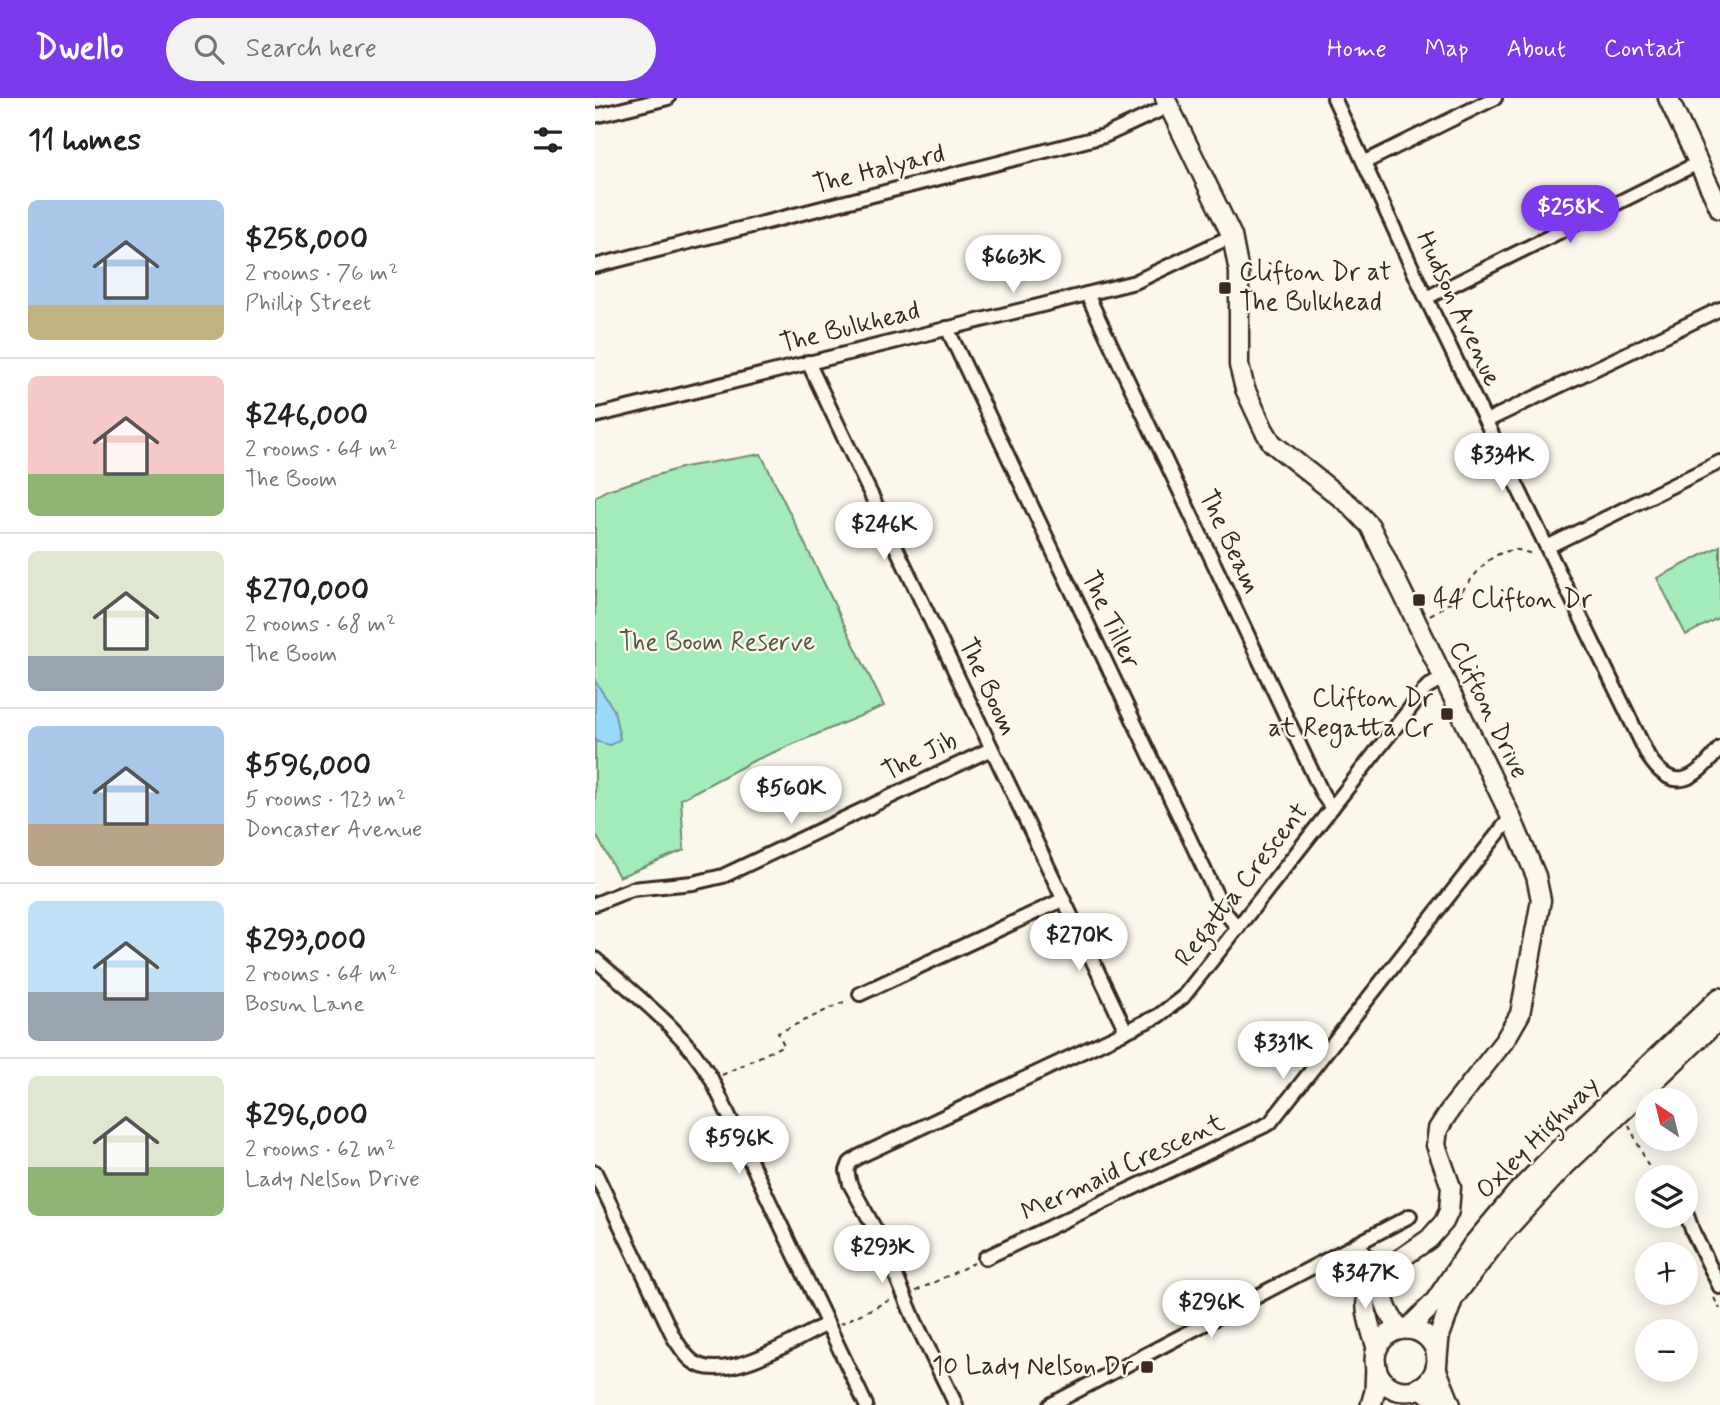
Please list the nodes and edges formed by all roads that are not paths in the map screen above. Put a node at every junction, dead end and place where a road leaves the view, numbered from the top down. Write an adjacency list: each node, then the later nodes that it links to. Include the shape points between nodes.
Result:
1 (668, 98): 6 (street)
2 (1334, 98): 7 (street, Hudson Avenue)
3 (1495, 98): 7 (street)
4 (1668, 98): 8 (street)
5 (1167, 102): 10 (street, Clifton Drive); 11 (street, The Halyard, via 1104,136)
6 (595, 116)
7 (1366, 162): 13 (street, Hudson Avenue)
8 (1698, 163): 9 (street); 13 (street)
9 (1720, 209)
10 (1232, 236): 12 (street, The Bulkhead, via 1135,282); 21 (street, Clifton Drive, via 1240,272 1239,365 1264,430 1272,443 1370,526)
11 (595, 265)
12 (1087, 295): 15 (street, The Bulkhead); 24 (street, The Beam)
13 (1426, 298): 18 (street, Hudson Avenue)
14 (1720, 309): 18 (street)
15 (947, 328): 16 (street, The Bulkhead); 28 (street, The Tiller, via 1224,911)
16 (808, 362): 17 (street, The Bulkhead); 23 (street, The Boom)
17 (595, 416)
18 (1486, 421): 20 (street, Hudson Avenue)
19 (1720, 462): 20 (street)
20 (1547, 547): 22 (street, Hudson Avenue, via 1656,769 1667,779 1682,780 1698,772)
21 (1443, 678): 24 (street, Regatta Crescent, via 1427,687); 25 (street, Clifton Drive)
22 (1720, 748)
23 (991, 749): 26 (street, The Boom); 27 (street, The Jib, via 723,876 632,889)
24 (1332, 808): 28 (street, Regatta Crescent)
25 (1511, 817): 38 (street, Mermaid Crescent, via 1270,1123); 39 (street, Clifton Drive, via 1541,900 1520,1014 1438,1129 1436,1145 1451,1187 1444,1222 1429,1239)
26 (1062, 900): 30 (street); 33 (street, The Boom)
27 (595, 904)
28 (1238, 929): 33 (street, Regatta Crescent, via 1178,1002)
29 (595, 959): 41 (street, via 698,1056)
30 (860, 994)
31 (1720, 998): 42 (main road, Oxley Highway, via 1530,1179 1473,1245 1435,1302)
32 (1720, 1018): 44 (main road, Oxley Highway, via 1564,1166 1501,1235 1453,1298 1439,1337)
33 (1126, 1031): 47 (street, Regatta Crescent, via 850,1164 851,1184)
34 (595, 1172): 41 (street, via 674,1338 692,1361 716,1370 740,1366)
35 (1410, 1216): 37 (street)
36 (1692, 1228): 40 (street)
37 (1356, 1244): 39 (street); 48 (street)
38 (985, 1258)
39 (1382, 1272): 42 (street, via 1383,1303 1390,1317); 43 (street, Clifton Drive, via 1366,1293)
40 (1720, 1287)
41 (829, 1326): 46 (street)
42 (1405, 1329): 43 (main road, via 1387,1336); 44 (main road, via 1431,1341)
43 (1377, 1356): 45 (main road, via 1383,1380); 49 (main road)
44 (1437, 1363): 45 (main road, via 1427,1382); 51 (street)
45 (1410, 1394): 50 (street)
46 (866, 1405)
47 (956, 1405)
48 (1050, 1405)
49 (1371, 1405)
50 (1441, 1405)
51 (1451, 1405)

